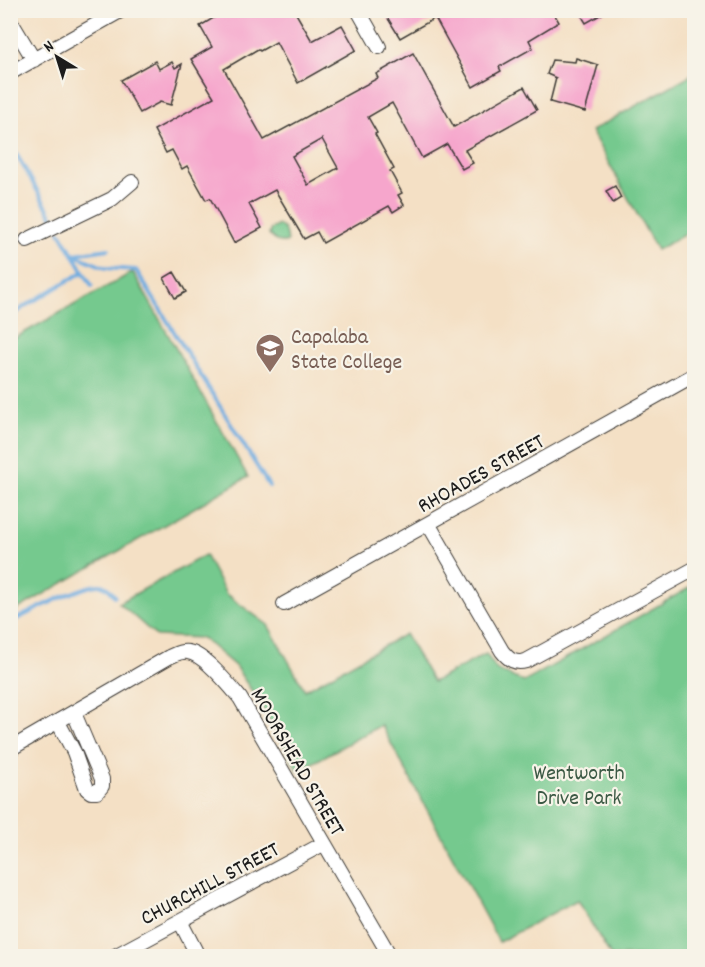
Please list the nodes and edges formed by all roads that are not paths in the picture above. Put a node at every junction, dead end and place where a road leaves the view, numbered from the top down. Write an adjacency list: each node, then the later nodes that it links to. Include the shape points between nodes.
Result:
1 (122, 10): 5 (street)
2 (358, 10): 4 (street)
3 (10, 20): 5 (street)
4 (379, 47)
5 (34, 60): 6 (street)
6 (10, 73)
7 (132, 182): 8 (street, via 112,199)
8 (27, 240)
9 (694, 375): 10 (street, RHOADES STREET)
10 (429, 525): 11 (street, via 502,651 519,663); 12 (street, RHOADES STREET)
11 (694, 569)
12 (284, 604)
13 (74, 713): 14 (street, MOORSHEAD STREET); 14 (street, via 102,779 97,792 87,789); 16 (street, MOORSHEAD STREET, via 178,652 194,654 240,698)
14 (58, 722): 15 (street, MOORSHEAD STREET)
15 (10, 748)
16 (323, 844): 17 (street, CHURCHILL STREET); 20 (street, MOORSHEAD STREET)
17 (180, 921): 18 (street, CHURCHILL STREET); 19 (street)
18 (115, 957)
19 (198, 957)
20 (390, 957)

